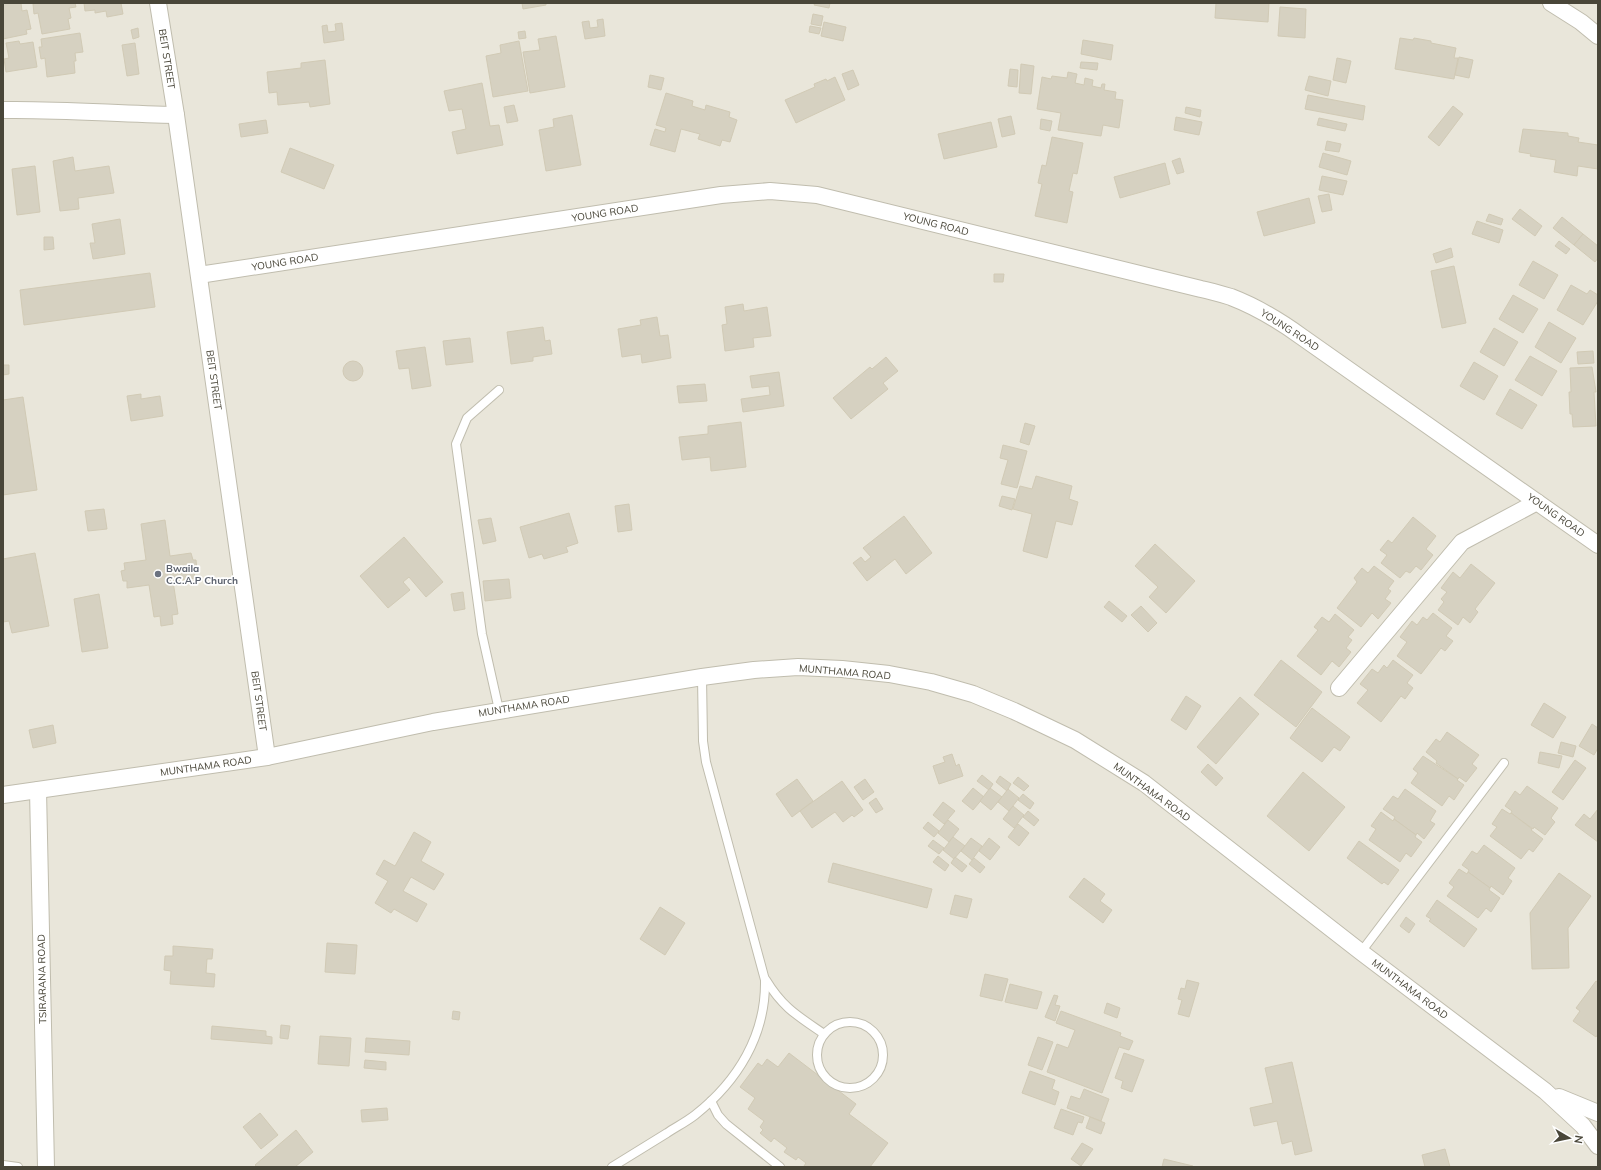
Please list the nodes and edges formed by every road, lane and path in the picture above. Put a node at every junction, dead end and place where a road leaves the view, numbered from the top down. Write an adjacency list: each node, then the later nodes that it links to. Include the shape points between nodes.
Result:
1 (158, 3): 5 (street, BEIT STREET)
2 (1551, 3): 3 (street)
3 (1598, 36)
4 (3, 110): 5 (street)
5 (176, 115): 6 (street, BEIT STREET)
6 (199, 275): 8 (street, YOUNG ROAD, via 721,195 770,191 817,195 1231,297 1278,320); 13 (street, BEIT STREET)
7 (499, 390): 12 (lane, via 467,418 456,444 482,634)
8 (1538, 502): 9 (street, YOUNG ROAD); 11 (street, via 1462,542)
9 (1598, 545)
10 (702, 677): 12 (street, MUNTHAMA ROAD); 17 (street, MUNTHAMA ROAD, via 798,667 889,674 973,694 1014,711 1075,740 1144,783); 18 (lane, via 703,741 706,762)
11 (1339, 688)
12 (499, 710): 13 (street, MUNTHAMA ROAD)
13 (267, 758): 15 (street, MUNTHAMA ROAD)
14 (1504, 763): 17 (lane)
15 (38, 790): 16 (street, MUNTHAMA ROAD); 26 (street, TSIRARANA ROAD)
16 (3, 795)
17 (1361, 952): 20 (street, MUNTHAMA ROAD)
18 (765, 980): 19 (lane, via 775,996 788,1009); 21 (lane, via 766,999 756,1038 747,1056)
19 (824, 1034): 19 (lane, via 838,1023 846,1021 855,1021 871,1029 877,1035 883,1051 882,1064 876,1076 870,1082 853,1088 836,1086 829,1081 816,1059)
20 (1545, 1091): 22 (street); 23 (street, via 1583,1126)
21 (711, 1101): 27 (lane, via 694,1115); 28 (lane, via 726,1124)
22 (1598, 1113)
23 (1598, 1146)
24 (3, 1165): 25 (lane)
25 (18, 1167)
26 (46, 1167)
27 (612, 1167)
28 (780, 1167)

